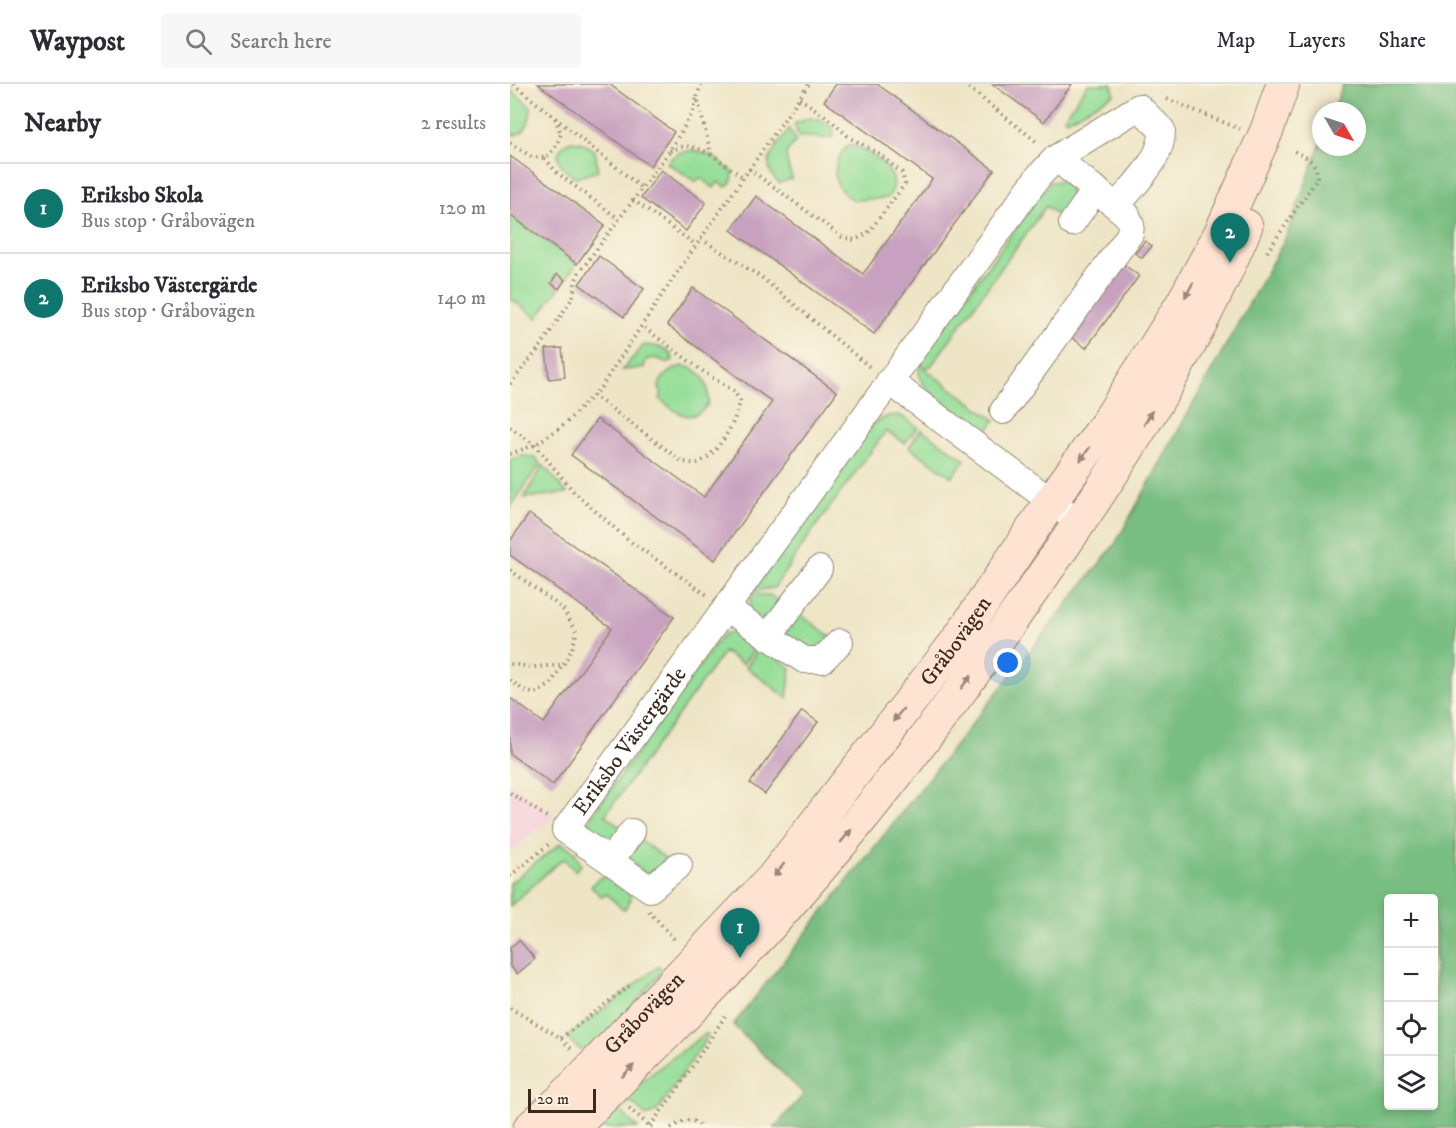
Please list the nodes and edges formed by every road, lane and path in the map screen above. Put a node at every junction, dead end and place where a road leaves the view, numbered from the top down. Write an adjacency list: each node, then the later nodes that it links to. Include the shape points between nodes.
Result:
1 (513, 84): 10 (path)
2 (700, 84): 7 (path)
3 (809, 84): 9 (path)
4 (964, 84): 17 (path)
5 (1283, 84): 37 (main road, Gråbovägen, one-way to 37, via 1226,222 1182,304 1107,423)
6 (1298, 84): 38 (main road, Gråbovägen, one-way to 6, via 1137,435 1202,322 1244,231)
7 (698, 97): 14 (path); 15 (path)
8 (1161, 97): 11 (path)
9 (799, 98): 18 (path); 18 (path, via 878,153 902,173 905,184 868,233 855,240 842,237)
10 (555, 117): 16 (path, via 561,134); 20 (path)
11 (1243, 129)
12 (510, 144): 16 (path, via 532,157)
13 (1292, 150): 28 (path, via 1316,165 1317,179)
14 (669, 152): 15 (path, via 692,146); 20 (path)
15 (711, 154): 19 (path)
16 (545, 158): 24 (path, via 556,172)
17 (1056, 158): 21 (street); 23 (street, Eriksbo Västergärde, via 1139,107 1162,130 1162,142 1147,169); 30 (street, Eriksbo Västergärde, via 1038,177)
18 (749, 169): 19 (path)
19 (744, 178): 26 (path)
20 (642, 188): 22 (path)
21 (1096, 189): 23 (street); 25 (street)
22 (633, 200): 24 (path); 27 (path)
23 (1117, 206): 33 (street, via 1127,215 1130,234)
24 (620, 219): 31 (path, via 579,273 573,297 542,346)
25 (1072, 223)
26 (701, 239): 27 (path); 30 (path, via 761,277)
27 (696, 245): 29 (path)
28 (1266, 254)
29 (642, 326): 32 (path); 32 (path, via 734,391 740,401 731,427 708,457 696,464 683,462)
30 (889, 381): 37 (street); 41 (street, Eriksbo Västergärde)
31 (510, 384)
32 (594, 395): 35 (path, via 565,424)
33 (1003, 411)
34 (510, 427): 35 (path)
35 (535, 445): 36 (path); 41 (path, via 574,492 627,539)
36 (510, 454)
37 (1052, 500): 38 (street); 61 (main road, Gråbovägen, one-way to 61, via 958,640 772,879)
38 (1079, 522): 61 (main road, Gråbovägen, one-way to 38, via 740,958 873,804 1015,616)
39 (819, 569): 42 (street)
40 (510, 570): 45 (path, via 562,608 577,631)
41 (726, 609): 42 (street); 48 (street, Eriksbo Västergärde)
42 (768, 638): 43 (street, via 804,660 822,660)
43 (840, 642)
44 (510, 664): 45 (path)
45 (563, 665): 46 (path, via 550,685 535,694)
46 (510, 680)
47 (510, 793): 48 (path)
48 (565, 830): 50 (street, Eriksbo Västergärde); 52 (path)
49 (633, 832): 50 (street)
50 (610, 861): 51 (street, Eriksbo Västergärde, via 650,889)
51 (679, 865)
52 (510, 876)
53 (660, 924): 54 (path)
54 (671, 935)
55 (636, 981): 58 (path)
56 (510, 1008): 58 (path)
57 (724, 1009): 62 (path, via 728,1012)
58 (561, 1038): 59 (path)
59 (578, 1055)
60 (628, 1107): 62 (path)
61 (566, 1119): 63 (main road, Gråbovägen)
62 (651, 1127)
63 (530, 1128)
64 (672, 1128): 65 (path, via 688,1120)
65 (702, 1128)

